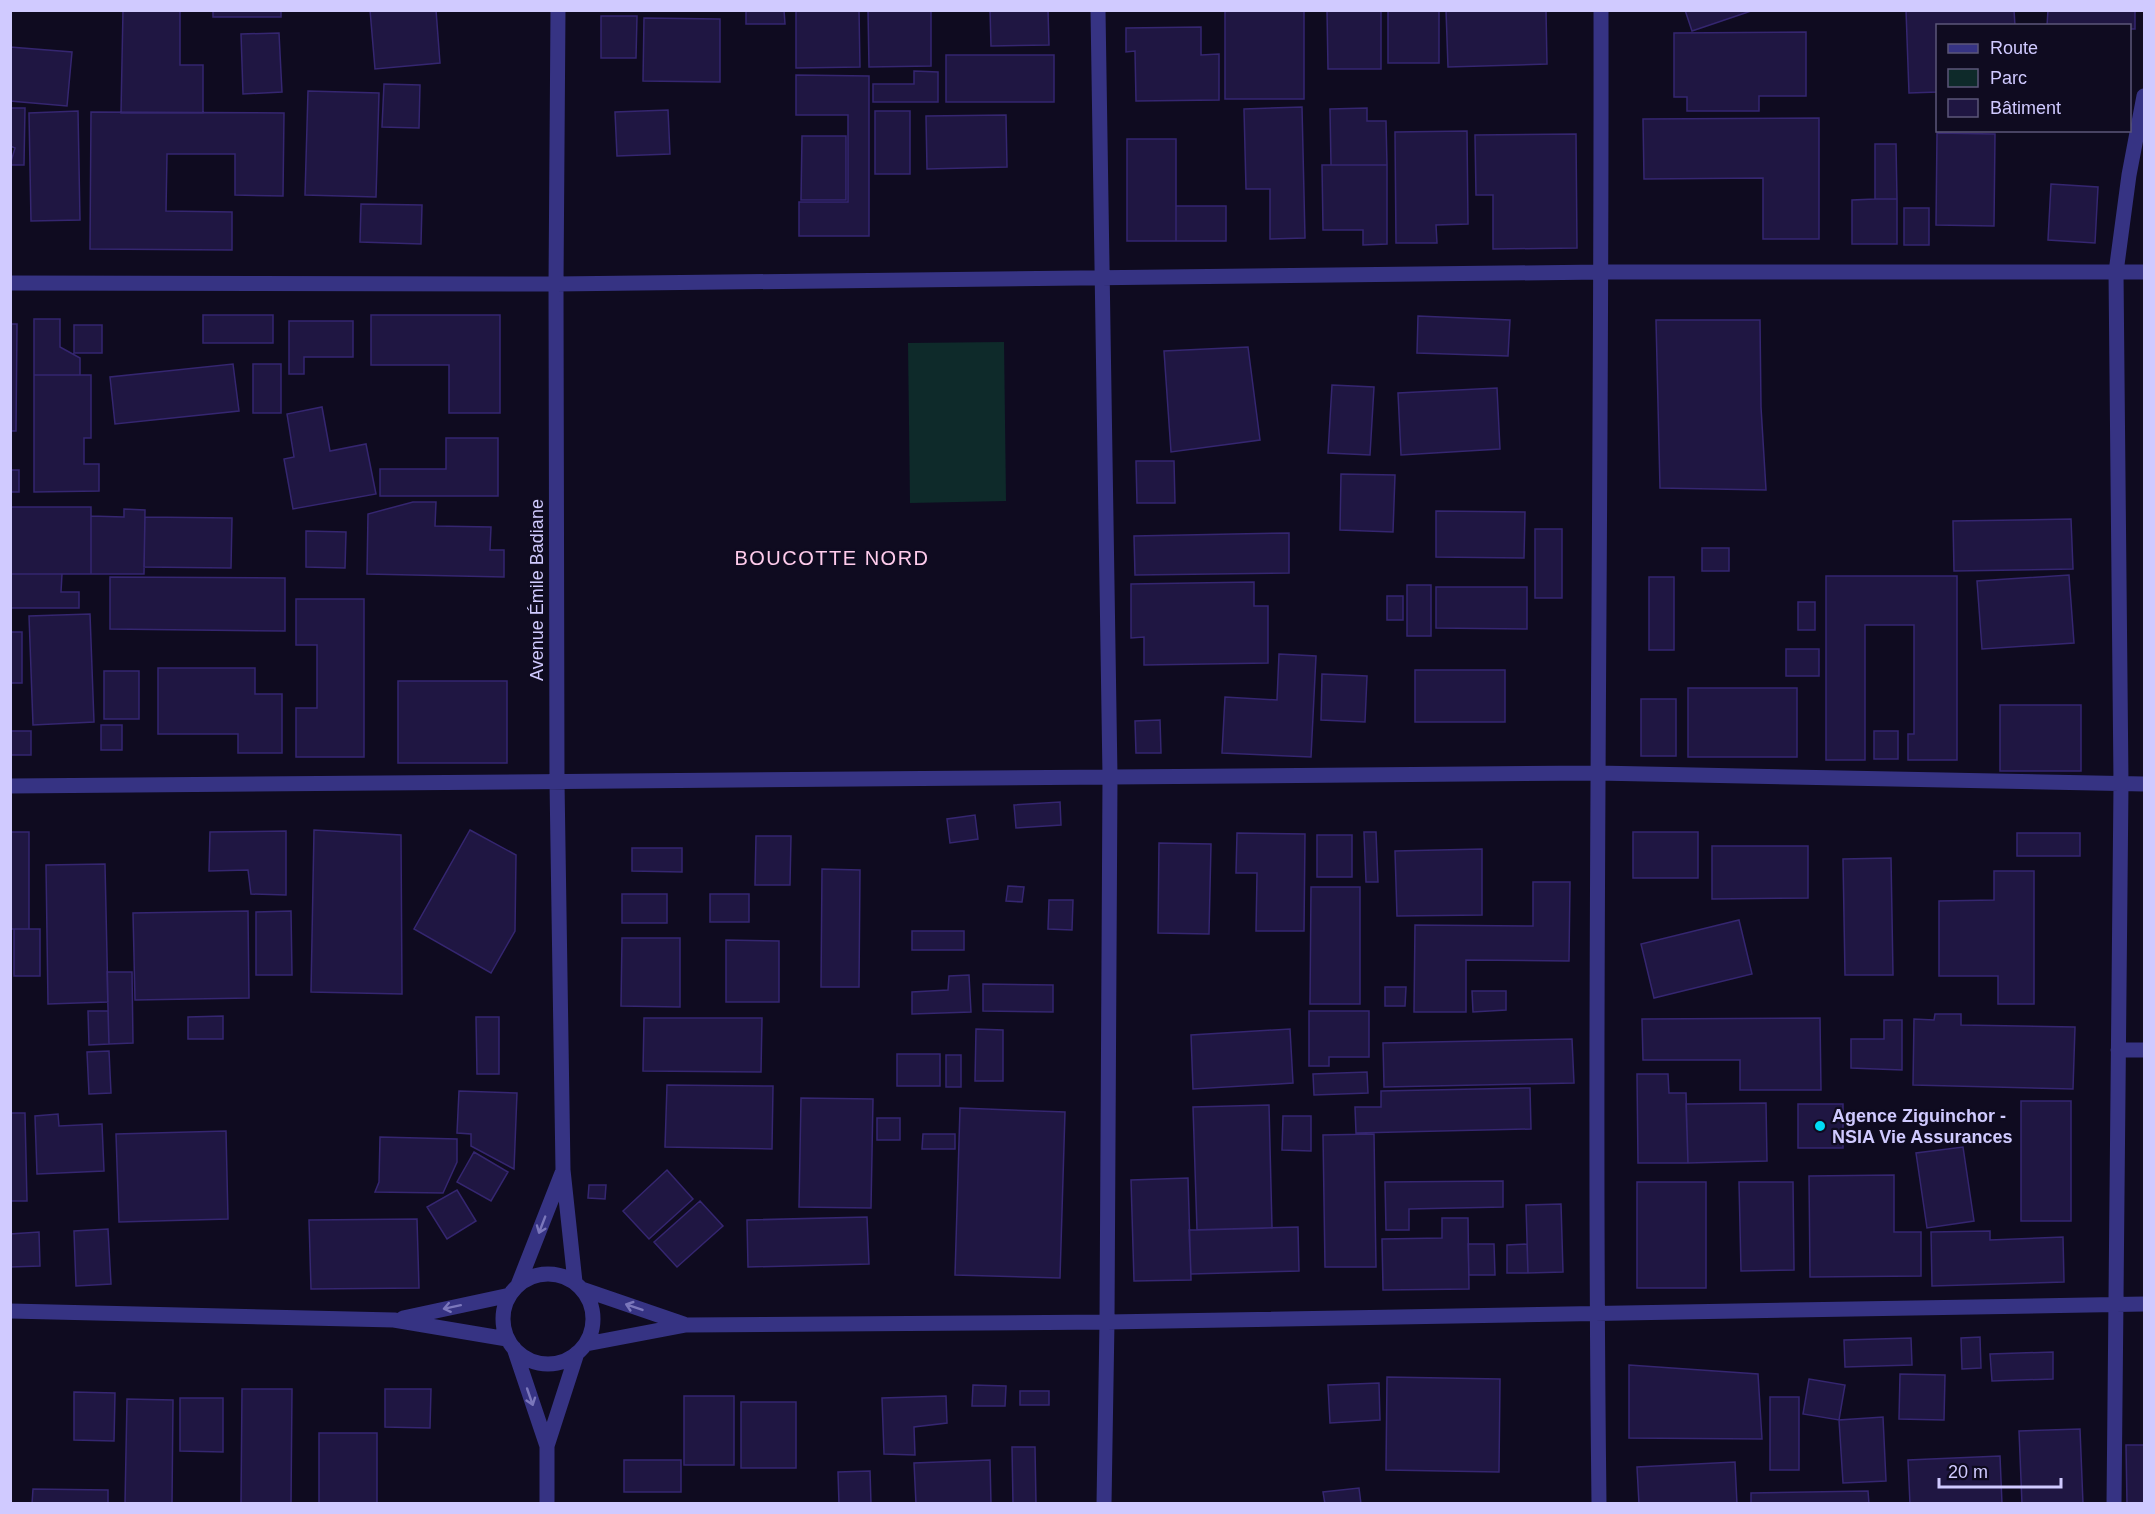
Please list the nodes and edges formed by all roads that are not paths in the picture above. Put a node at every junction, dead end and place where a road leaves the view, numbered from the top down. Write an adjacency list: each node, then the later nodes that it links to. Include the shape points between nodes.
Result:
1 (558, 10): 10 (street, Avenue Émile Badiane)
2 (1098, 10): 8 (street)
3 (1600, 10): 5 (street)
4 (2145, 96): 6 (street)
5 (1601, 272): 6 (street); 8 (street); 11 (street)
6 (2116, 272): 7 (street); 14 (street)
7 (2145, 272)
8 (1102, 278): 10 (street); 12 (street)
9 (10, 283): 10 (street)
10 (556, 284): 13 (street, Avenue Émile Badiane)
11 (1597, 773): 12 (street); 14 (street); 25 (street)
12 (1110, 776): 13 (street); 27 (street)
13 (557, 782): 16 (street); 19 (street, Avenue Émile Badiane)
14 (2121, 784): 15 (street); 17 (street)
15 (2145, 784)
16 (10, 786)
17 (2118, 1050): 18 (street); 23 (street)
18 (2145, 1050)
19 (563, 1170): 20 (street, Avenue Émile Badiane); 21 (street, one-way to 21)
20 (579, 1286): 21 (street, via 561,1275 547,1274 531,1277); 28 (street, one-way to 20); 30 (street, via 594,1316 592,1331)
21 (514, 1290): 26 (street, one-way to 26); 29 (street, via 503,1317)
22 (2145, 1304): 23 (street)
23 (2116, 1305): 25 (street); 35 (street)
24 (10, 1311): 26 (street)
25 (1597, 1313): 27 (street); 34 (street)
26 (394, 1320): 29 (street)
27 (1107, 1322): 28 (street); 33 (street)
28 (687, 1325): 30 (street)
29 (510, 1344): 30 (street, via 527,1359 544,1364 562,1362); 31 (street, one-way to 31)
30 (581, 1349): 31 (street)
31 (547, 1446): 32 (street)
32 (547, 1503)
33 (1104, 1503)
34 (1599, 1503)
35 (2114, 1503)

